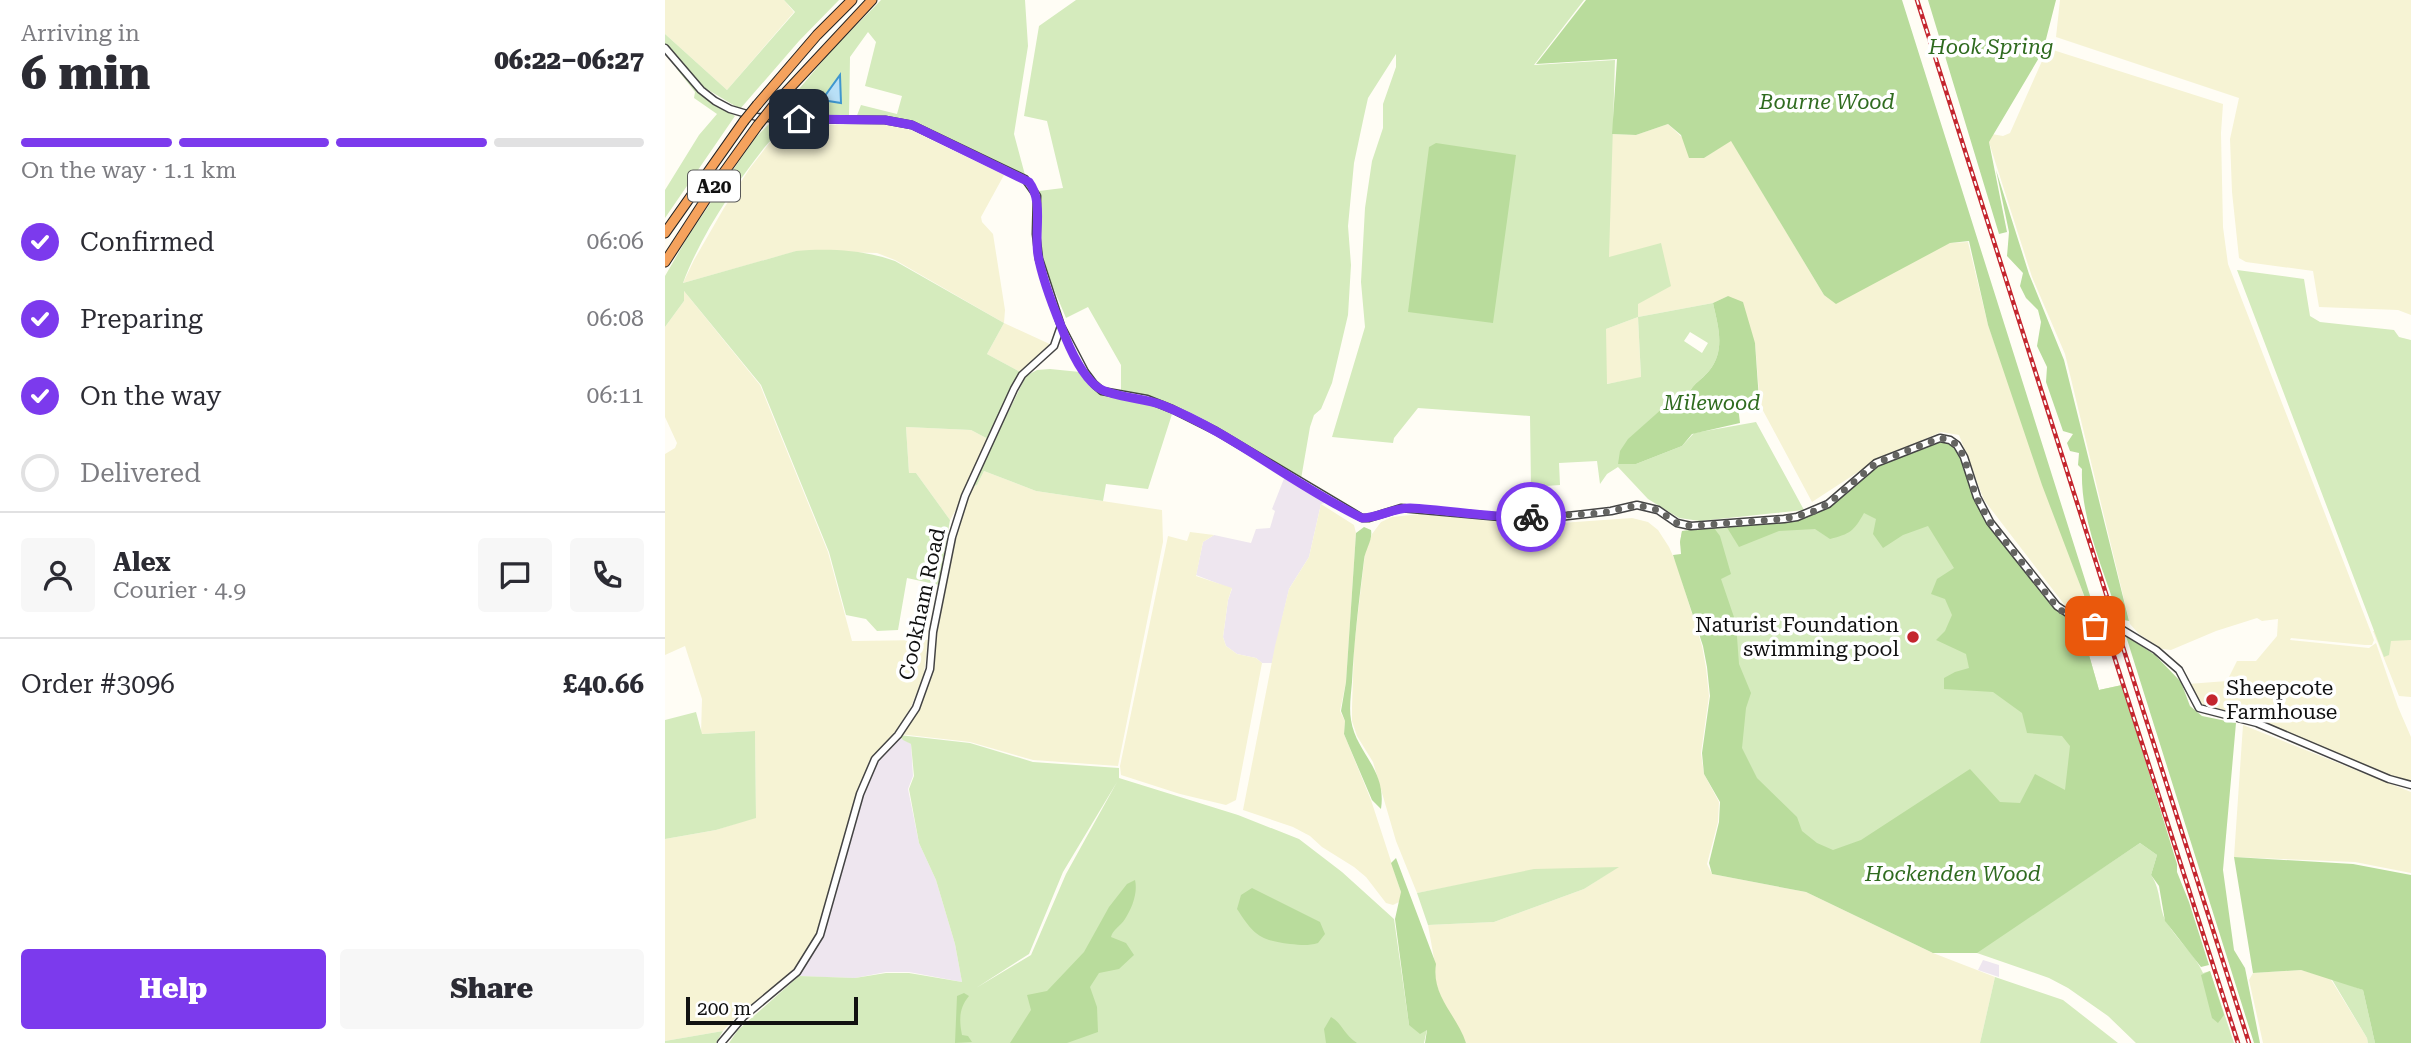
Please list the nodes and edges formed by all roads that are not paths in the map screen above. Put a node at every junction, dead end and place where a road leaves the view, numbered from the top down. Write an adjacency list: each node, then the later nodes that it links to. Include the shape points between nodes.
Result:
1 (852, 0): 4 (highway, A20, bridge, via 744,121)
2 (872, 0): 5 (highway, A20, bridge, via 773,105)
3 (665, 48): 6 (street, via 701,90 730,110 781,119 885,120 912,125 1029,182 1037,196 1039,259)
4 (665, 233)
5 (665, 262)
6 (1061, 326): 7 (street); 8 (street, Cookham Road)
7 (1069, 344): 8 (street); 9 (street, via 1103,391 1172,409 1362,518 1401,508 1511,518 1559,517 1637,505 1691,526 1797,517 1828,504 1876,463 1940,438 1950,440 1964,457 1976,497 1990,522 2056,606 2071,618)
8 (1054, 346): 12 (street, Cookham Road, via 1022,375 965,496 944,573 930,669 916,708 875,759 860,794 820,935 797,972 743,1017)
9 (2104, 626)
10 (2118, 627): 11 (street, via 2179,670 2199,708 2257,723)
11 (2411, 785)
12 (721, 1043)

